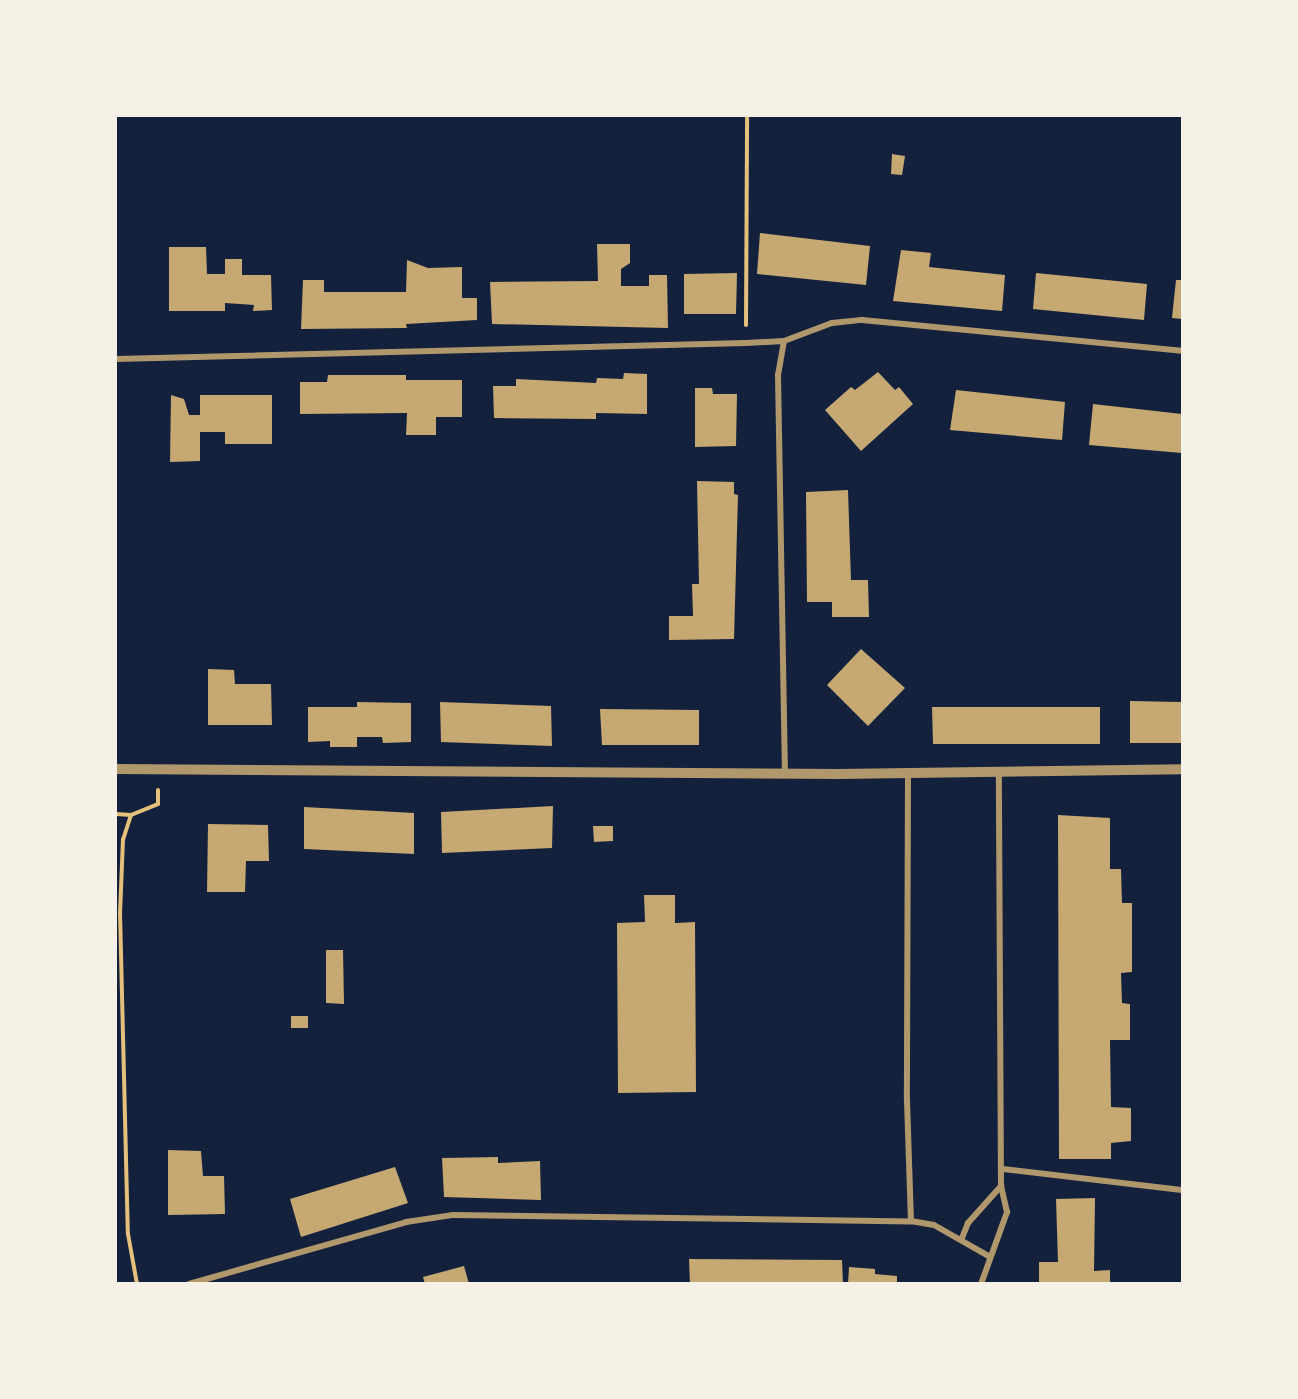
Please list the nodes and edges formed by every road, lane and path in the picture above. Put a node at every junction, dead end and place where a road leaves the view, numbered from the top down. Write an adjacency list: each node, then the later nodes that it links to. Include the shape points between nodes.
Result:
1 (747, 116): 3 (path)
2 (784, 341): 3 (street); 4 (street, via 832,323 862,320); 10 (street, via 778,375)
3 (746, 344): 5 (street)
4 (1182, 351)
5 (116, 359)
6 (116, 769): 9 (street)
7 (1182, 769): 8 (street)
8 (999, 771): 11 (street); 14 (street)
9 (158, 772): 10 (street); 13 (path, via 158,804)
10 (785, 774): 11 (street)
11 (908, 774): 17 (street, via 907,1101)
12 (116, 814): 13 (path)
13 (131, 815): 20 (path, via 123,839 120,913 128,1234)
14 (1003, 1169): 15 (street); 16 (street)
15 (1001, 1186): 18 (street, via 968,1223); 19 (street, via 1007,1212)
16 (1182, 1190)
17 (911, 1221): 18 (street, via 934,1225); 21 (street, via 453,1215 406,1222)
18 (962, 1238): 19 (street)
19 (990, 1257): 22 (street)
20 (137, 1284)
21 (189, 1284)
22 (981, 1284)

